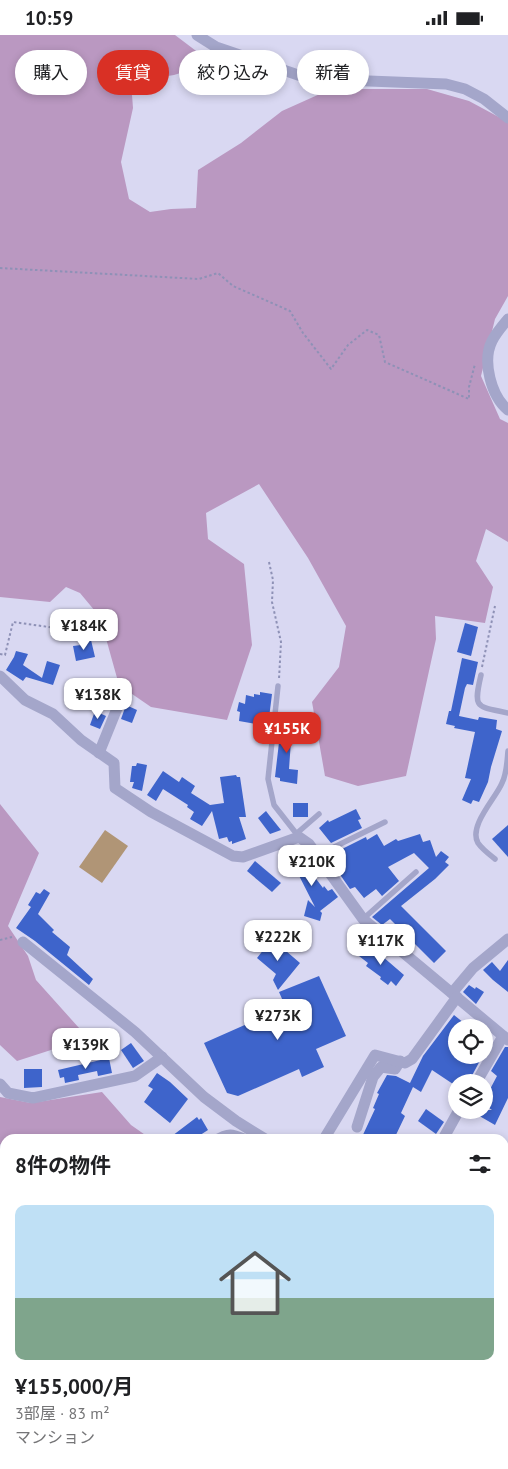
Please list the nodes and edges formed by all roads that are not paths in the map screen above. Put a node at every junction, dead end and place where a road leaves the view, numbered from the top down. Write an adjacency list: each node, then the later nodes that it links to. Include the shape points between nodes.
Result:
1 (197, 35): 2 (street, via 216,47 301,76 446,84 465,89)
2 (508, 118)
3 (508, 319): 4 (street, via 491,342 488,374 495,392)
4 (508, 410)
5 (481, 675): 9 (lane, via 477,703 482,708)
6 (0, 677): 11 (street, via 25,701 53,715)
7 (278, 686): 14 (lane, via 268,779 274,805)
8 (120, 701): 11 (street)
9 (508, 713)
10 (508, 751): 16 (lane, via 501,785 476,830 477,842)
11 (99, 753): 14 (street, via 114,763 115,787 128,798 233,855 243,857)
12 (320, 814): 14 (lane)
13 (385, 822): 15 (lane)
14 (298, 836): 15 (street)
15 (318, 855): 18 (street)
16 (495, 859)
17 (416, 872): 18 (lane)
18 (363, 919): 21 (street)
19 (508, 939): 21 (street, via 473,968)
20 (22, 942): 23 (street)
21 (454, 995): 22 (street); 24 (street, via 412,1059 405,1063)
22 (506, 1038): 25 (street)
23 (162, 1057): 26 (street, via 135,1076 33,1097 8,1093); 31 (street, via 204,1097)
24 (400, 1061): 28 (street, via 395,1069 381,1067 374,1077); 32 (street, via 376,1055)
25 (482, 1074)
26 (0, 1084)
27 (454, 1119): 33 (street)
28 (357, 1127)
29 (221, 1134): 30 (lane, via 231,1131)
30 (238, 1134)
31 (257, 1134)
32 (327, 1134)
33 (445, 1134)

